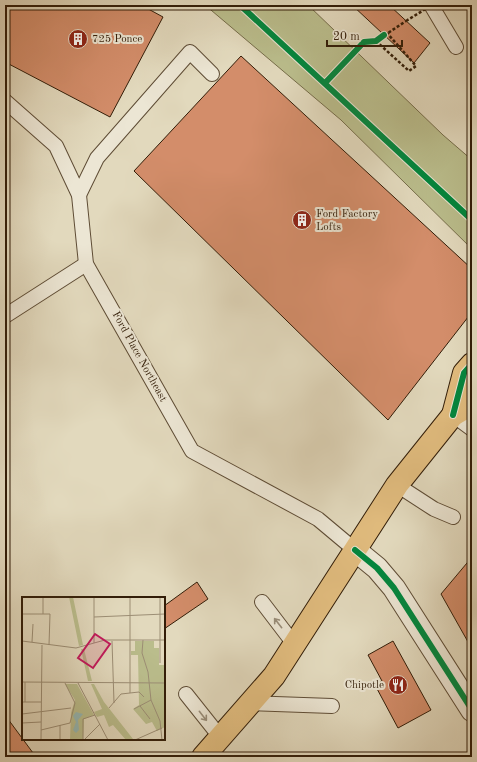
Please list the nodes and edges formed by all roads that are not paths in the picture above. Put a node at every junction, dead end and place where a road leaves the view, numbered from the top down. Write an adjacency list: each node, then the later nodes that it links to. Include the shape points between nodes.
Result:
1 (432, 5): 2 (lane)
2 (456, 47)
3 (212, 74): 5 (lane, via 190,52 97,158)
4 (5, 101): 5 (lane, Ford Place Northeast, via 56,146)
5 (79, 195): 6 (lane, Ford Place Northeast)
6 (86, 264): 7 (lane); 14 (lane, Ford Place Northeast, via 192,451 318,519)
7 (5, 316)
8 (472, 364): 10 (highway, via 464,373)
9 (472, 404): 10 (highway)
10 (453, 415): 11 (lane); 12 (highway)
11 (472, 429)
12 (397, 485): 13 (lane, via 434,509); 14 (highway)
13 (453, 517)
14 (354, 550): 16 (highway, via 336,582); 20 (street, via 377,568 394,588)
15 (262, 602): 16 (lane, one-way to 15)
16 (294, 644): 18 (highway, via 274,676)
17 (186, 694): 21 (lane, one-way to 21)
18 (250, 703): 19 (lane); 21 (highway)
19 (332, 706)
20 (472, 710)
21 (221, 738): 22 (highway)
22 (203, 757)

